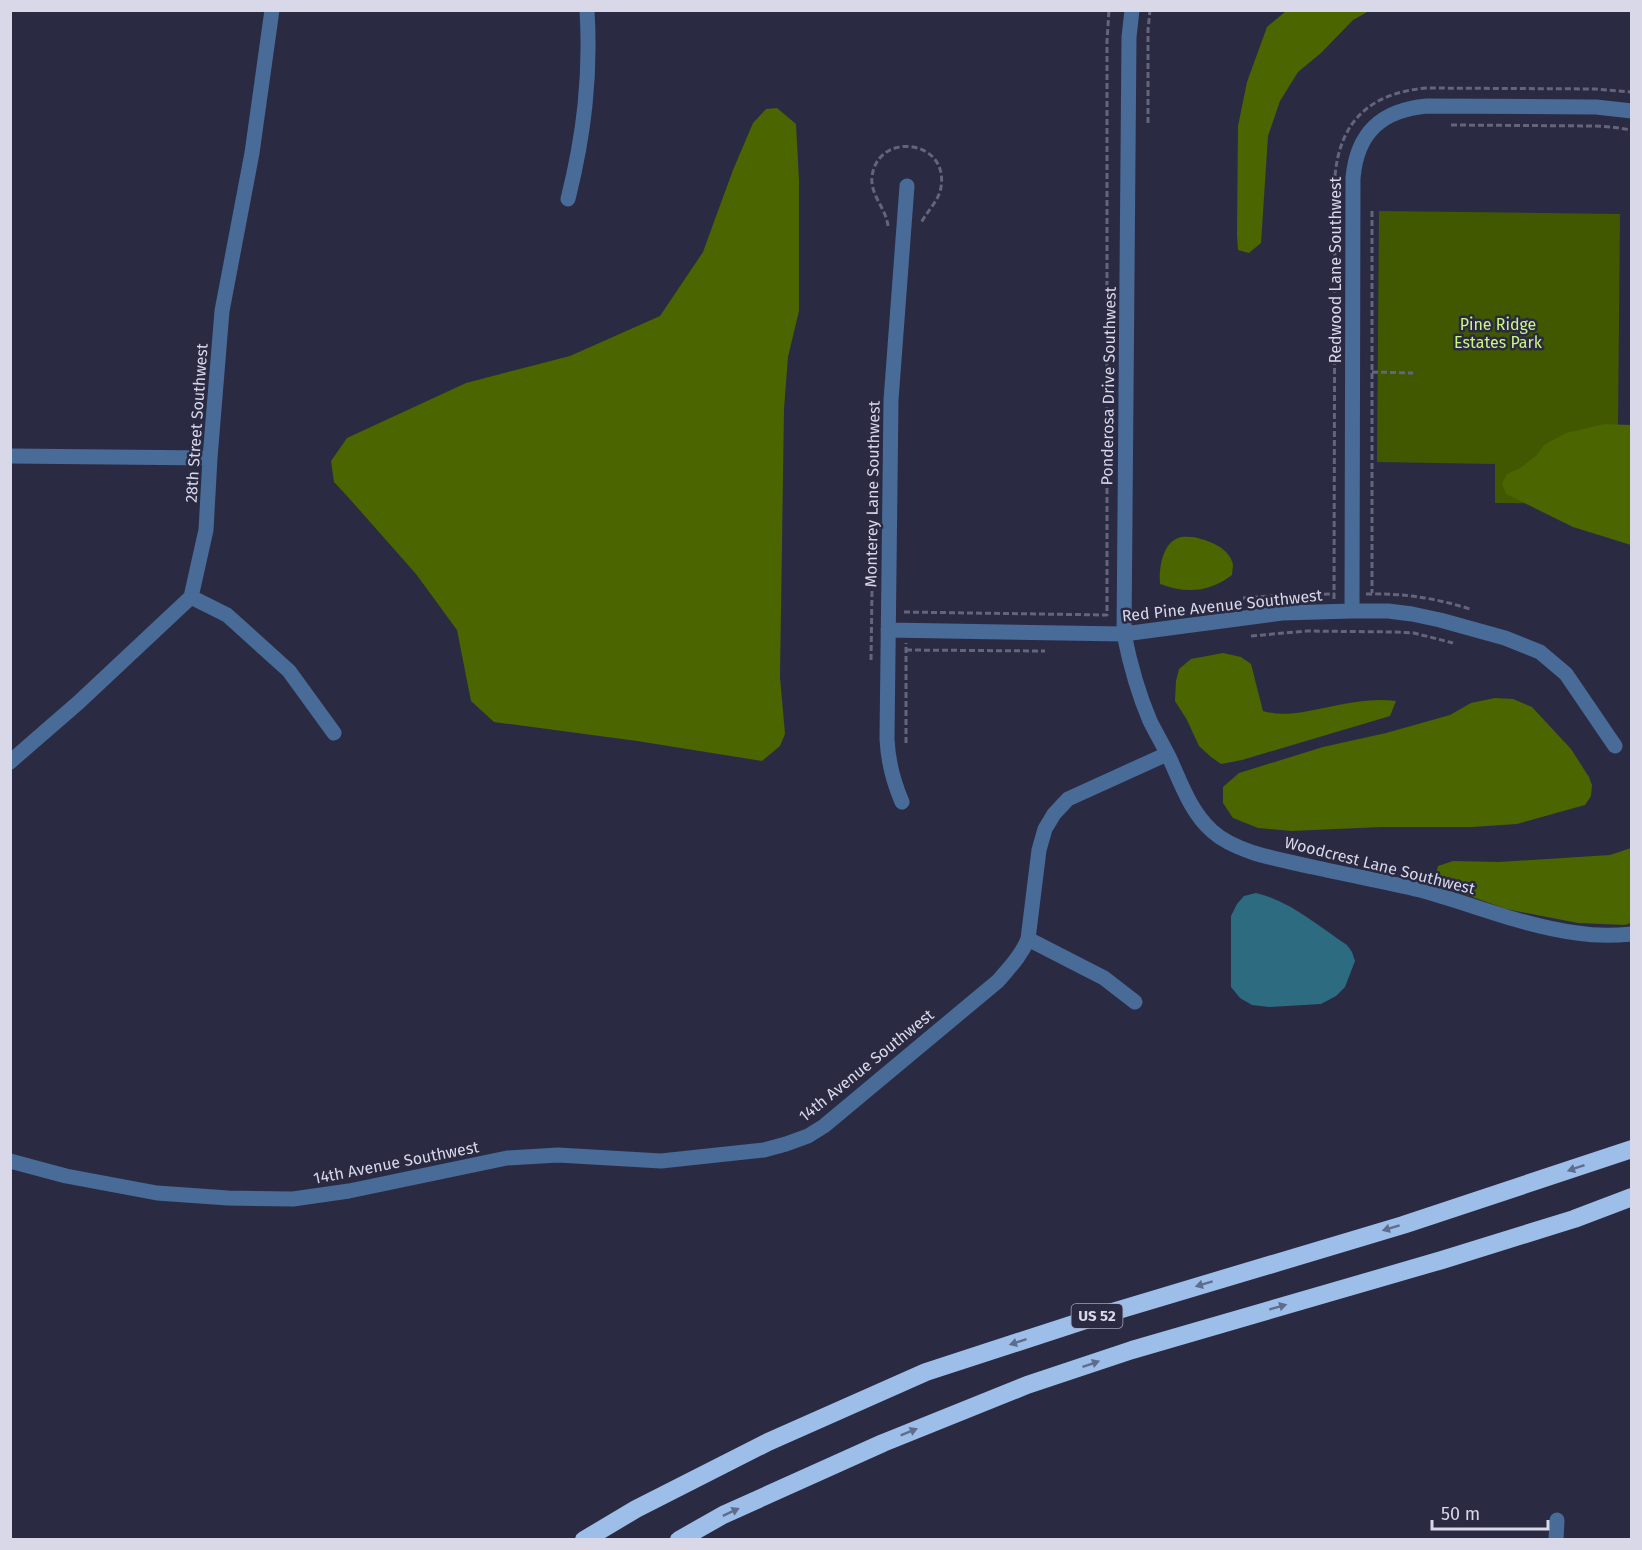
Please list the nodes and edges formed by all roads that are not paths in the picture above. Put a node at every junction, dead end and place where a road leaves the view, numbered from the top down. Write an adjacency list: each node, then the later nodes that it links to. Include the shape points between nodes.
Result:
1 (272, 10): 8 (street, 28th Street Southwest, via 252,153 222,311)
2 (587, 10): 6 (street, via 589,53 584,116)
3 (1132, 10): 12 (street, Ponderosa Drive Southwest)
4 (1632, 111): 10 (street, Redwood Lane Southwest, via 1596,107 1410,107 1383,119 1364,140 1353,178)
5 (907, 186): 11 (street, Monterey Lane Southwest, via 891,400)
6 (568, 199)
7 (10, 456): 8 (street)
8 (210, 458): 9 (street, 28th Street Southwest, via 206,530)
9 (191, 597): 13 (street, via 227,615 289,671); 16 (street)
10 (1352, 611): 12 (street, Red Pine Avenue Southwest, via 1282,614); 14 (street, Red Pine Avenue Southwest, via 1388,611 1440,620 1540,652 1566,674)
11 (888, 630): 12 (street, Red Pine Avenue Southwest); 17 (street, Monterey Lane Southwest, via 888,762)
12 (1124, 634): 15 (street, Ponderosa Drive Southwest, via 1132,670)
13 (334, 733)
14 (1615, 746)
15 (1167, 754): 18 (street, Woodcrest Lane Southwest, via 1199,818 1223,840 1248,850 1419,890 1520,921 1576,933); 19 (street, 14th Avenue Southwest, via 1068,799 1054,814 1040,850)
16 (10, 762)
17 (902, 802)
18 (1632, 934)
19 (1028, 939): 20 (street, via 1104,978); 22 (street, 14th Avenue Southwest, via 998,981 824,1126 808,1136 764,1150 661,1161 558,1155 507,1158 349,1191 293,1198 157,1193)
20 (1135, 1002)
21 (1632, 1149): 25 (highway, US 52, one-way to 25, via 1403,1225 926,1372 768,1442)
22 (10, 1161)
23 (1632, 1197): 26 (highway, US 52, one-way to 23, via 883,1443 1027,1385 1132,1350 1552,1226)
24 (1557, 1520): 27 (street)
25 (584, 1539)
26 (679, 1539)
27 (1556, 1539)

